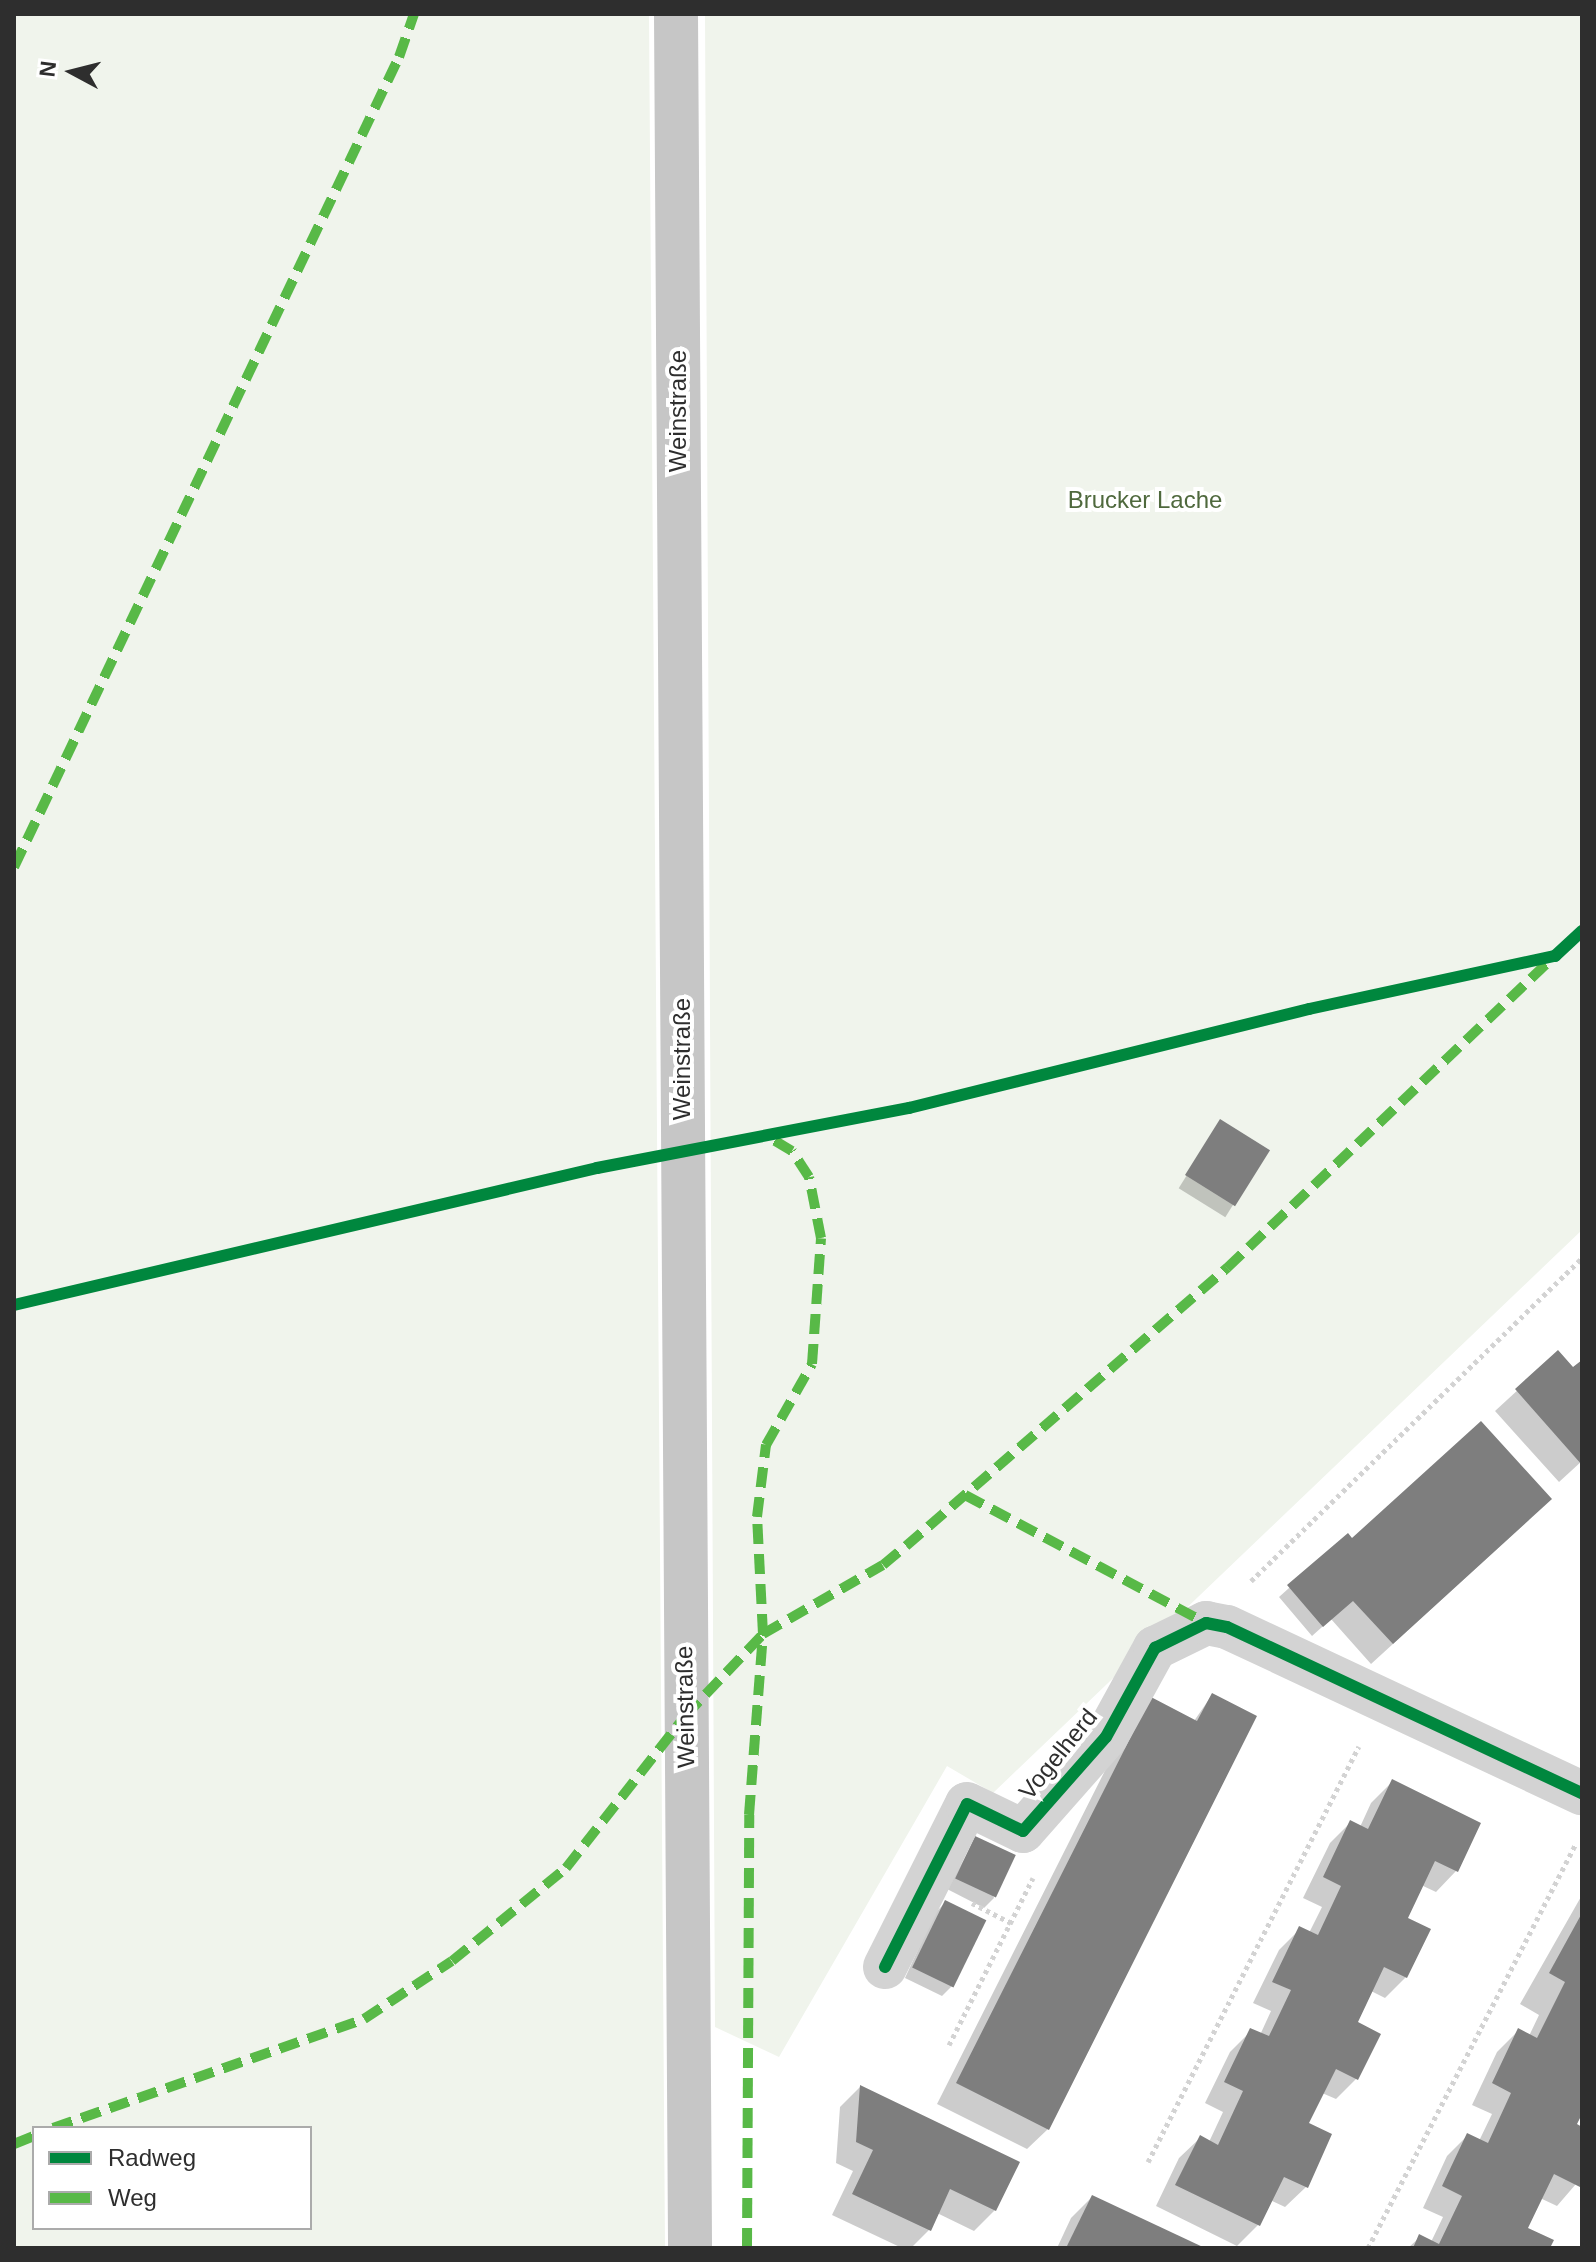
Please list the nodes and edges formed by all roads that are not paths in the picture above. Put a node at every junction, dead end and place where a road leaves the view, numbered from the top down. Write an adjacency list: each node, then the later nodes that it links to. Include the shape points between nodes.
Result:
1 (676, 14): 4 (main road, Weinstraße)
2 (1582, 1793): 3 (street, Vogelherd, via 1227,1627 1206,1623 1155,1648 1106,1737 1023,1831 967,1804)
3 (885, 1967)
4 (690, 2248)

